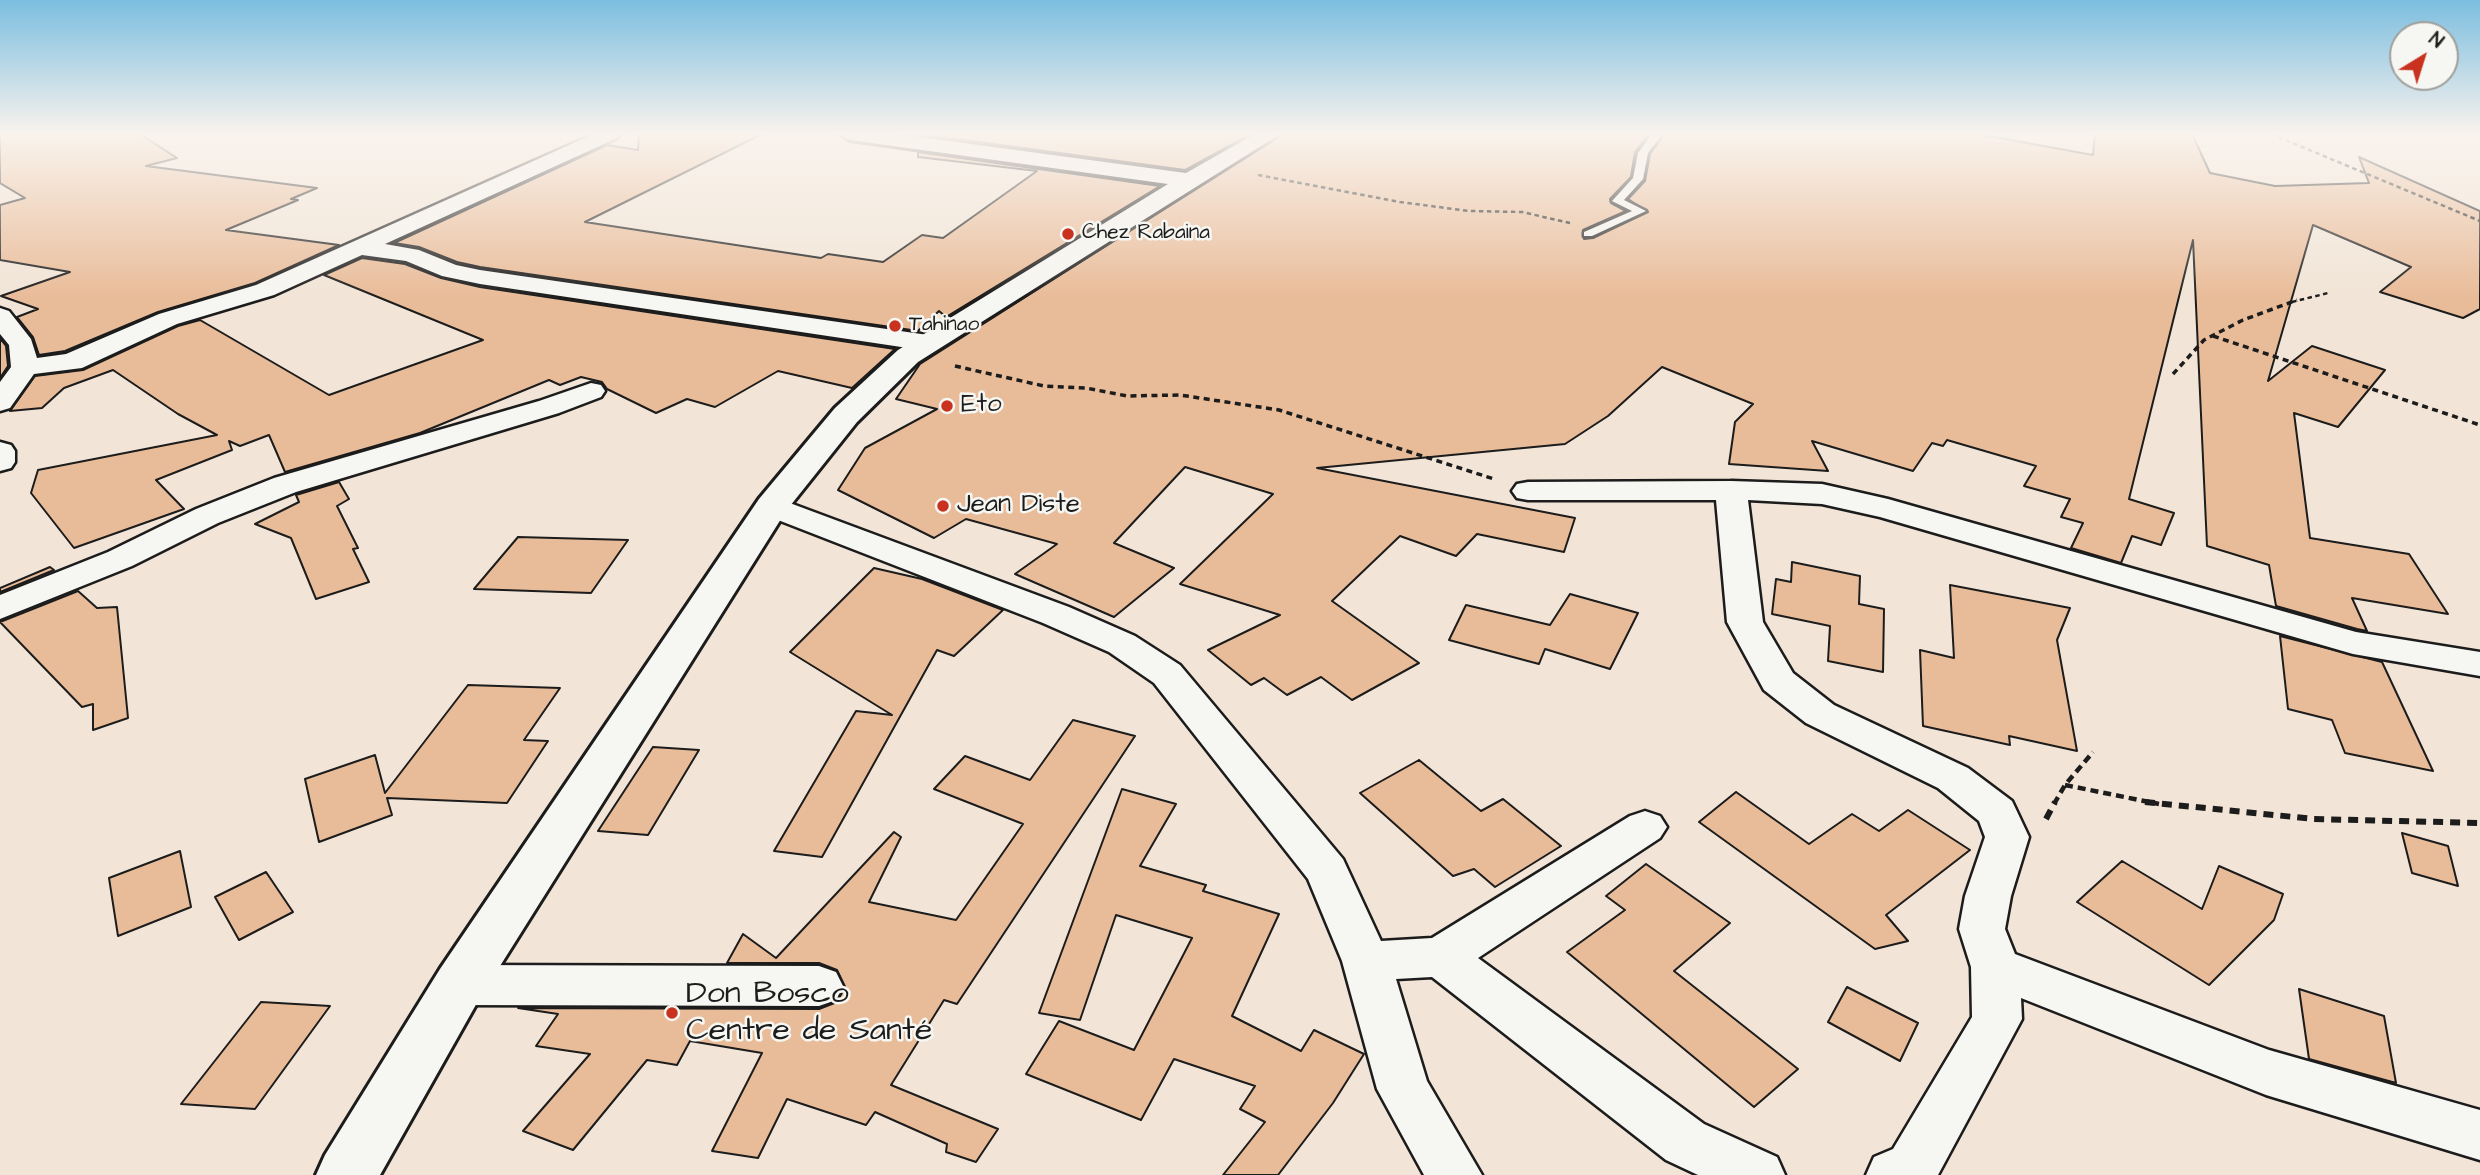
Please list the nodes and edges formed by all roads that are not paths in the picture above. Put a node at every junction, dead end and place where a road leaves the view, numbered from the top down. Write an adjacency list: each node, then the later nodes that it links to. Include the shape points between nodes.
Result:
1 (491, 189): 5 (street)
2 (1175, 189): 7 (street)
3 (1628, 189): 4 (lane, via 1616,201 1641,211)
4 (1588, 234)
5 (362, 248): 7 (street, via 411,255 480,277); 8 (street, via 265,290 169,319 72,362)
6 (0, 316): 8 (street, via 22,345)
7 (918, 349): 15 (street, via 846,415)
8 (25, 367): 10 (street)
9 (592, 391): 16 (street, via 285,485)
10 (0, 402)
11 (0, 451): 12 (street)
12 (0, 463)
13 (1731, 490): 14 (street); 17 (street, via 1822,494 1875,506 2353,643); 21 (street, via 1745,622 1778,681 1820,714 1952,778 1997,812 2007,837 1982,929)
14 (1528, 491)
15 (772, 506): 20 (street, via 1056,615 1122,644 1167,674 1327,871); 22 (street)
16 (0, 608)
17 (2480, 664)
18 (1644, 827): 19 (street)
19 (1441, 957): 20 (street); 27 (street, via 1685,1142)
20 (1366, 961): 26 (street, via 1404,1089)
21 (1995, 967): 24 (street, via 2266,1072); 28 (street, via 1997,1019 1913,1167)
22 (459, 985): 23 (street); 25 (street)
23 (819, 986)
24 (2480, 1135)
25 (347, 1175)
26 (1454, 1175)
27 (1757, 1175)
28 (1894, 1175)

